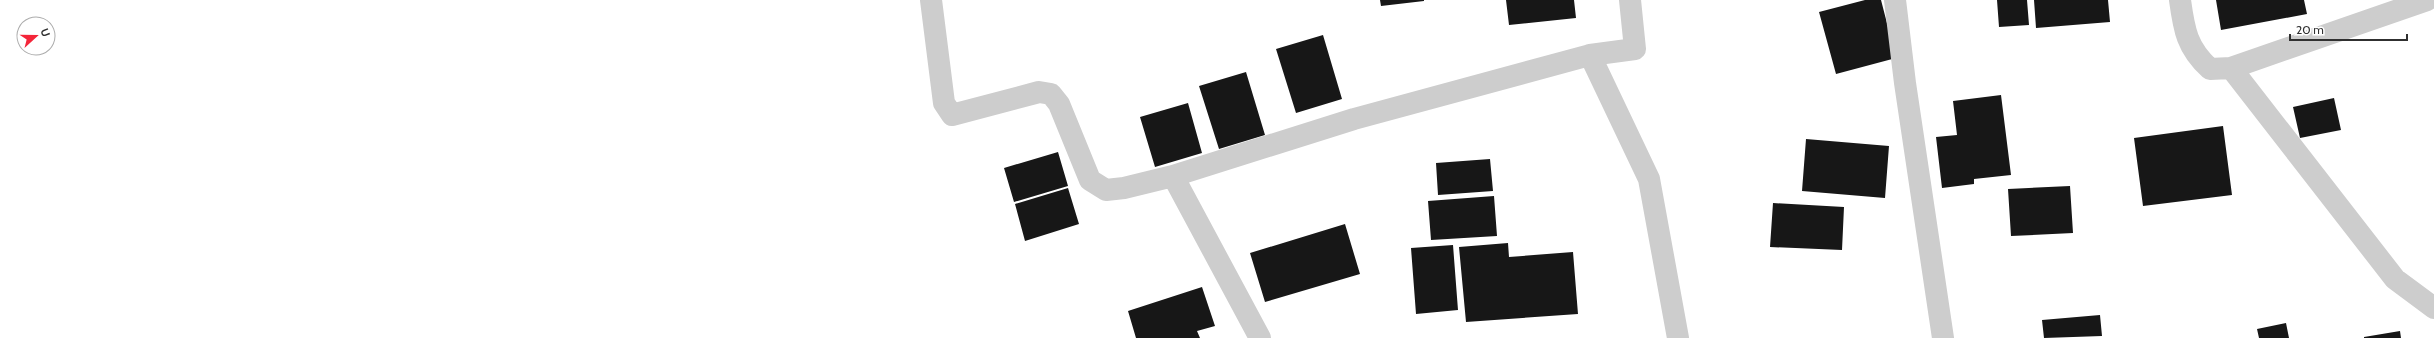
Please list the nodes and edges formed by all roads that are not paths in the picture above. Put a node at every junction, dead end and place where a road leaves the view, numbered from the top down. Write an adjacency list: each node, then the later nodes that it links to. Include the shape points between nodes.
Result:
1 (931, 0): 8 (street, via 944,103 952,115 1039,92 1051,94 1059,104 1090,180 1106,190)
2 (1630, 0): 6 (street, via 1635,49)
3 (1895, 0): 12 (street)
4 (2180, 0): 7 (street, via 2186,37 2197,57 2210,69)
5 (2427, 0): 7 (street)
6 (1590, 55): 8 (street, via 1354,119); 11 (street, via 1649,179)
7 (2231, 68): 9 (street, via 2395,279)
8 (1173, 176): 10 (street)
9 (2434, 308)
10 (1260, 338)
11 (1678, 338)
12 (1943, 338)

